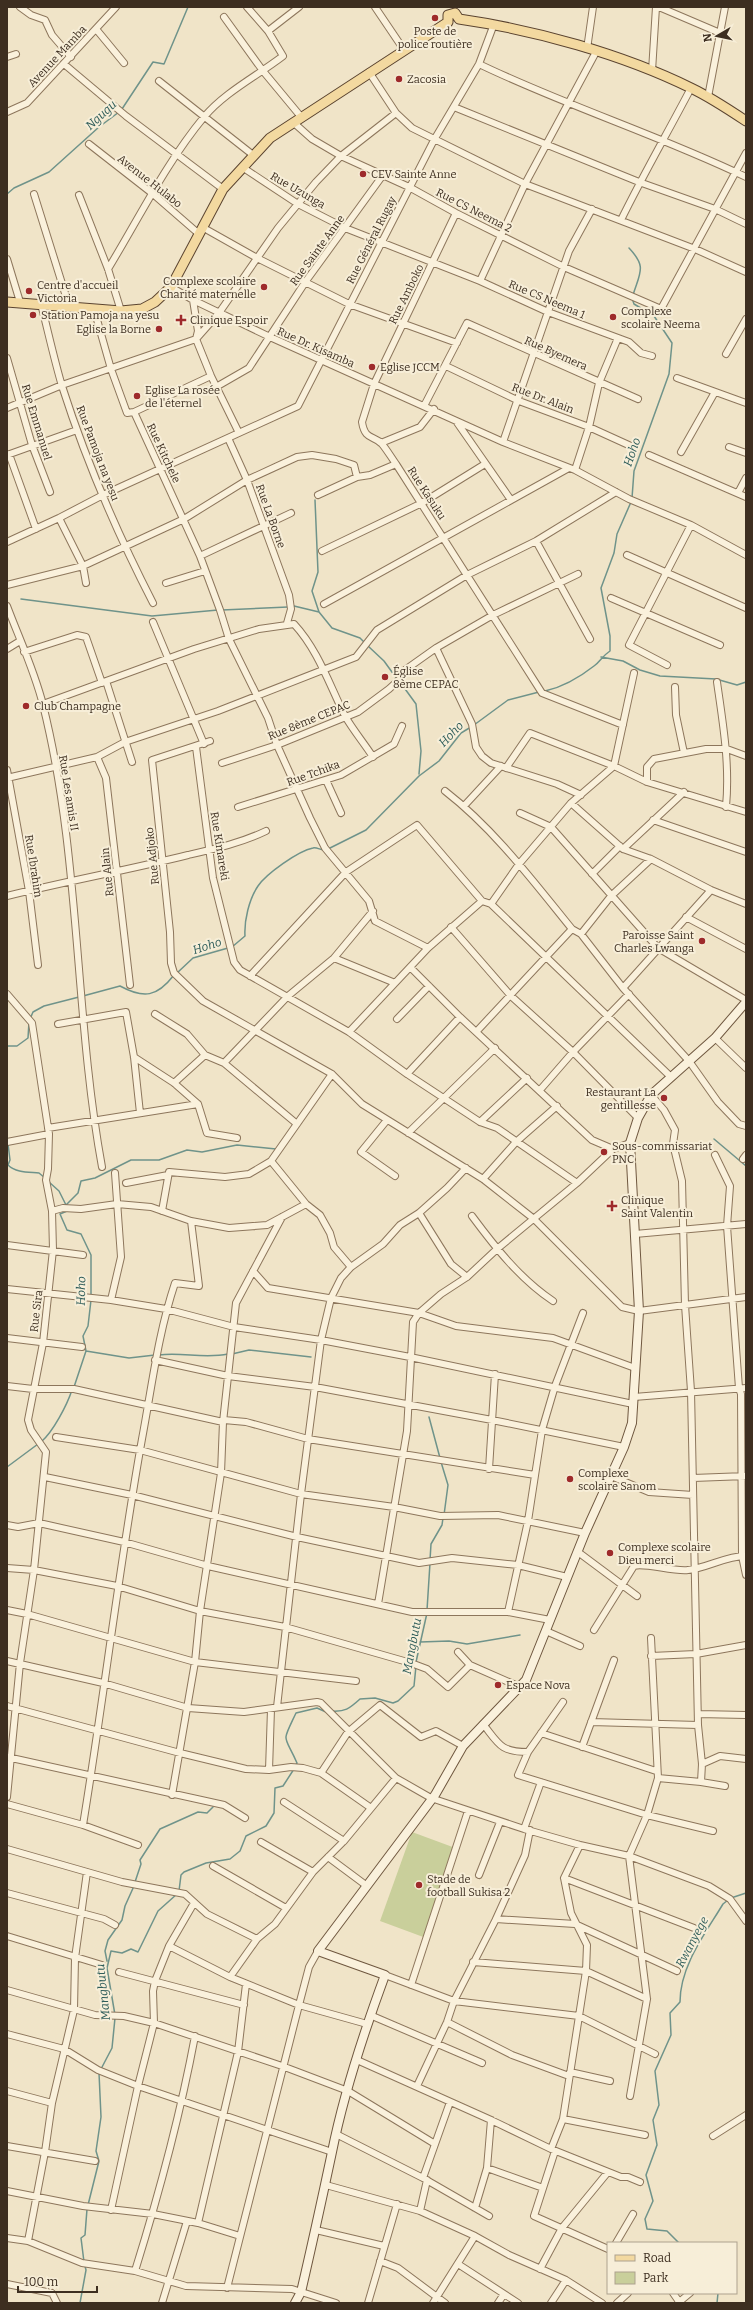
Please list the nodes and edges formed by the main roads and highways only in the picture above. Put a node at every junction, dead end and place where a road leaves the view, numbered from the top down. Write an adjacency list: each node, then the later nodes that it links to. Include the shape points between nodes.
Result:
1 (456, 13): 2 (main road, via 591,50 652,71 691,88); 3 (main road, via 454,24 448,22 270,138 223,189 171,287 155,302 142,308 121,311)
2 (746, 120)
3 (7, 302)

